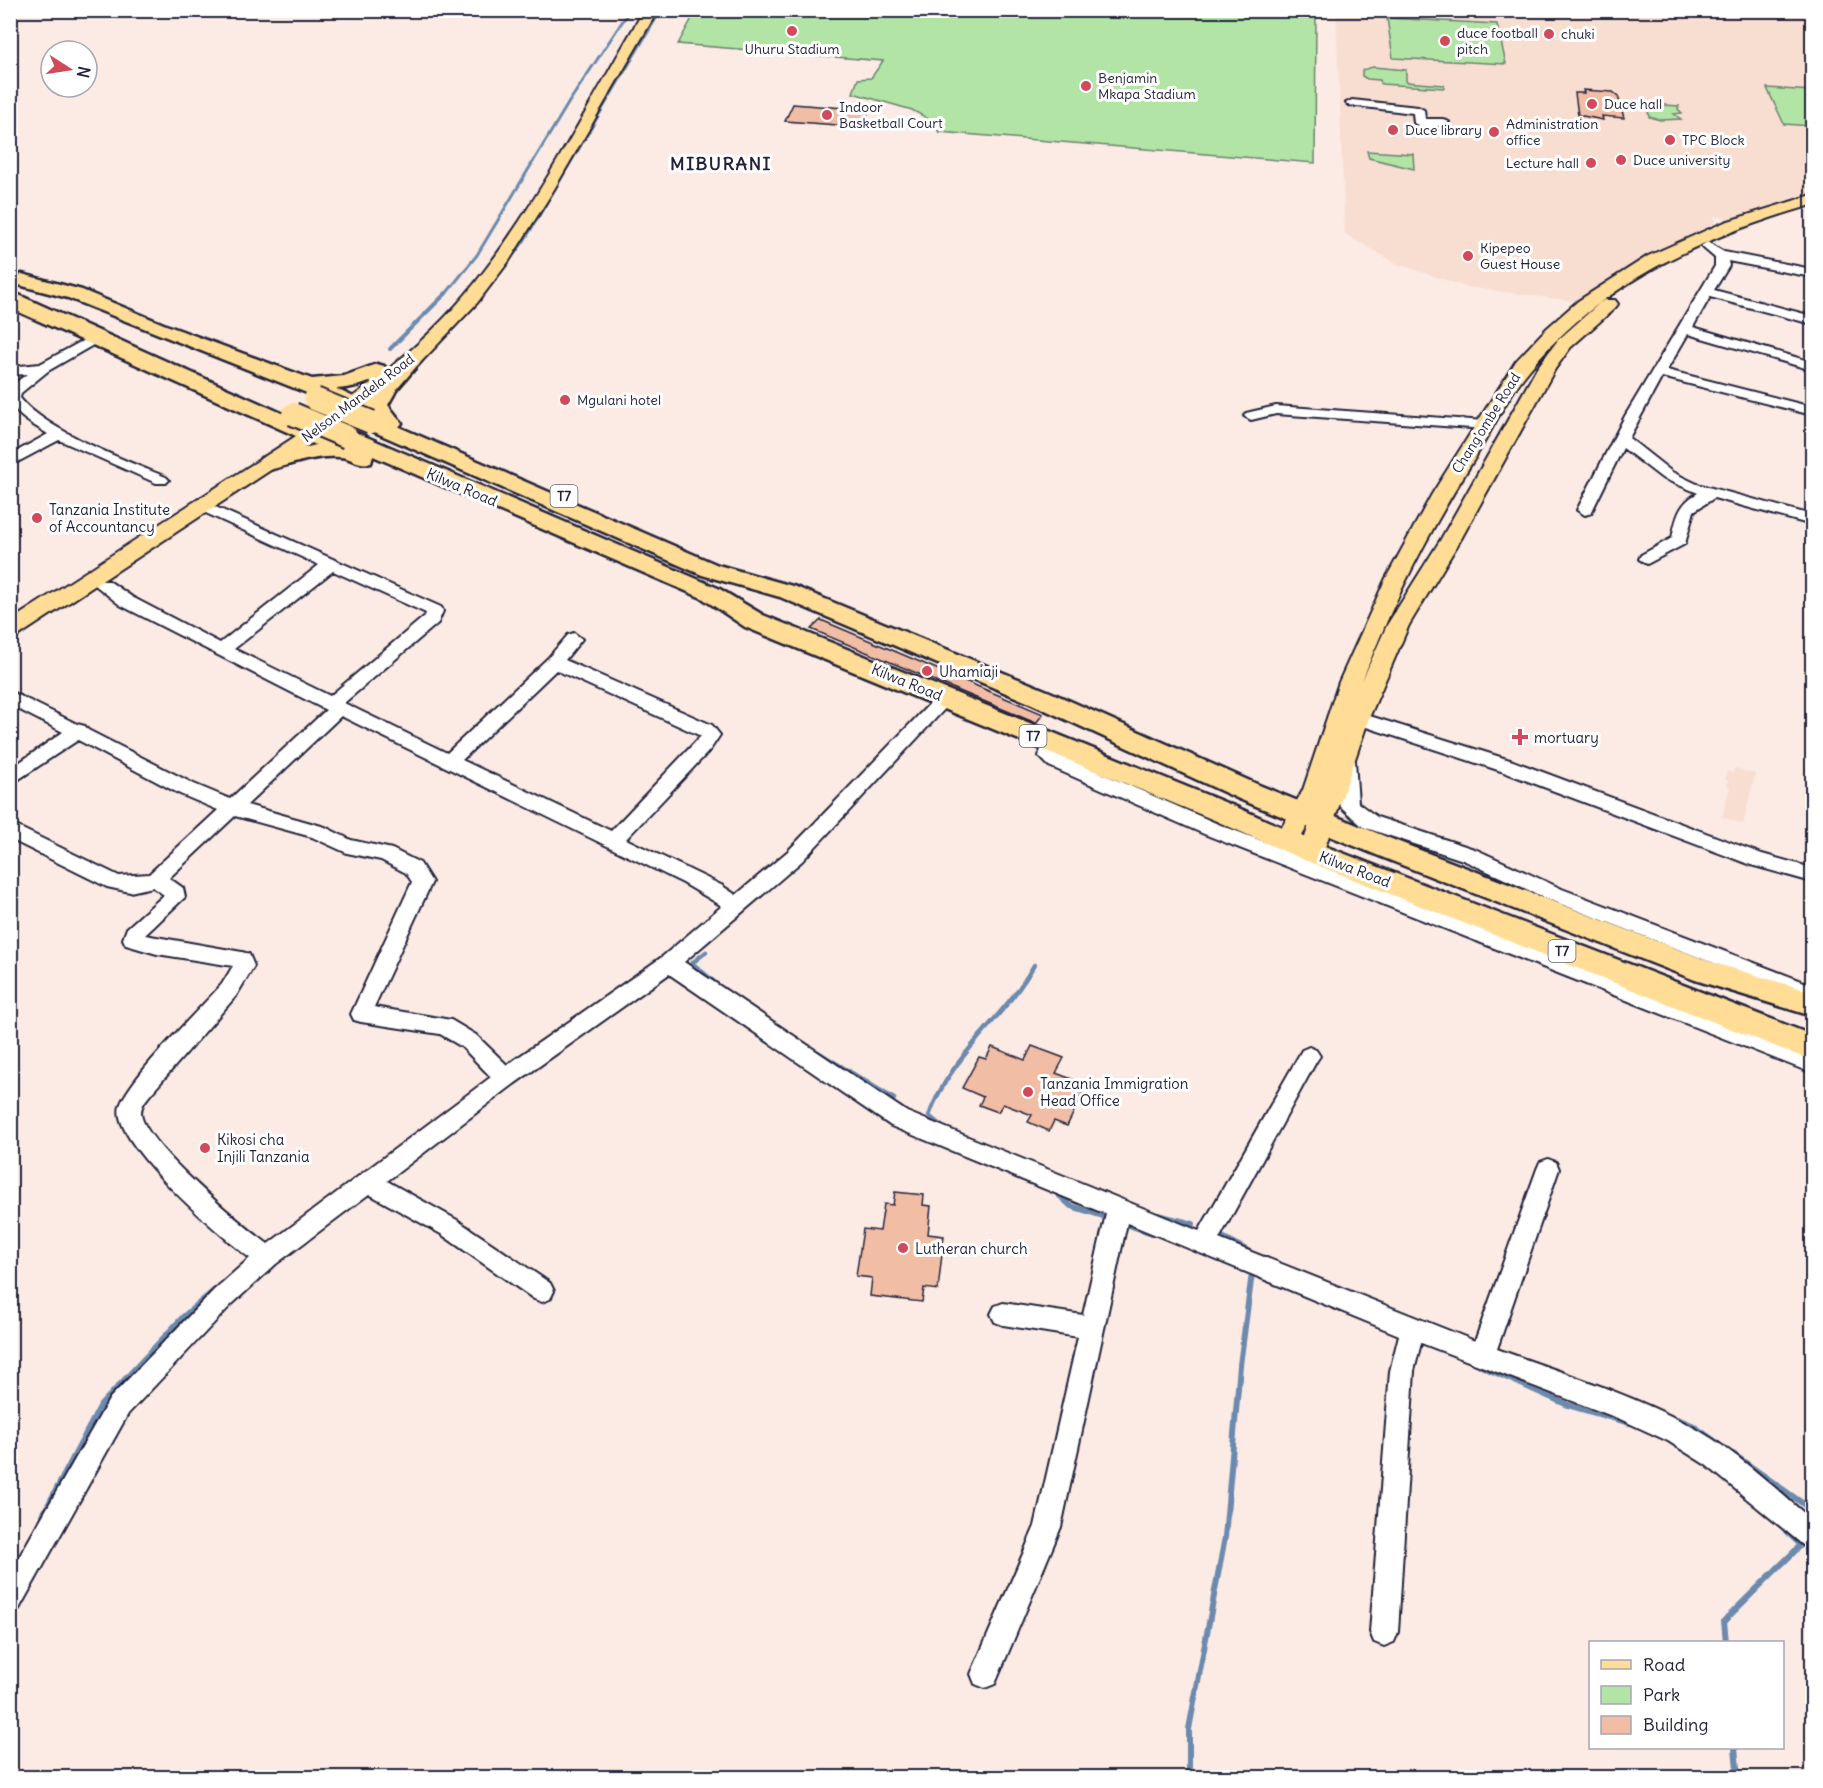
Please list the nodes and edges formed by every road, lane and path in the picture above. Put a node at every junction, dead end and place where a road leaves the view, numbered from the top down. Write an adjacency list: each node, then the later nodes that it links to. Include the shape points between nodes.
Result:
1 (637, 10): 17 (main road, Nelson Mandela Road, via 483,262 434,320)
2 (651, 10): 14 (main road, Nelson Mandela Road, via 500,261 471,299)
3 (1352, 103): 4 (street, via 1418,110 1420,123)
4 (1443, 122)
5 (1812, 200): 26 (main road, Chang'ombe Road, via 1686,242 1595,295 1561,322 1525,363 1498,399)
6 (1812, 212): 7 (main road, Chang'ombe Road)
7 (1712, 250): 8 (street); 10 (street, via 1723,259 1722,266); 49 (main road, Chang'ombe Road, via 1656,270 1596,314 1554,356 1398,625)
8 (1812, 273)
9 (13, 287): 13 (highway, T7, via 16,303); 20 (highway, Kilwa Road / T7); 27 (highway, T7)
10 (1703, 298): 11 (street, via 1737,300); 12 (street)
11 (1812, 320)
12 (1686, 330): 15 (street); 19 (street)
13 (95, 338): 16 (street); 24 (highway, T7)
14 (412, 360): 21 (main road, Nelson Mandela Road); 25 (highway, via 377,405)
15 (1812, 366)
16 (43, 368): 18 (street); 28 (street, via 14,392 13,398 20,409)
17 (377, 370): 20 (highway); 21 (main road, Nelson Mandela Road)
18 (10, 371)
19 (1659, 372): 22 (street); 29 (street)
20 (313, 392): 21 (highway, T7); 25 (highway, Kilwa Road / T7, bridge)
21 (348, 400): 25 (highway, T7); 27 (main road, Nelson Mandela Road)
22 (1812, 411)
23 (1251, 416): 26 (street, via 1276,410)
24 (269, 418): 27 (highway, T7); 32 (highway)
25 (381, 422): 55 (highway, Kilwa Road / T7, via 533,495 711,570 788,592 1041,698 1273,802)
26 (1485, 425): 55 (main road, Chang'ombe Road, via 1440,497 1375,624 1329,741)
27 (301, 426): 30 (highway, T7); 32 (main road, Nelson Mandela Road)
28 (60, 433): 31 (street); 33 (street)
29 (1620, 438): 34 (street, via 1667,475); 36 (street)
30 (347, 444): 32 (highway); 47 (highway, Kilwa Road / T7, via 754,621)
31 (10, 462)
32 (260, 462): 35 (main road, Nelson Mandela Road); 41 (main road, Nelson Mandela Road)
33 (161, 480)
34 (1712, 494): 37 (street); 38 (street, via 1689,505 1679,540)
35 (202, 506): 39 (street); 42 (main road, Nelson Mandela Road)
36 (1585, 510)
37 (1812, 520)
38 (1647, 559)
39 (330, 565): 44 (street); 48 (street, via 435,611)
40 (103, 585): 44 (street, via 126,601)
41 (10, 612)
42 (10, 631)
43 (574, 639): 45 (street)
44 (222, 650): 48 (street)
45 (554, 662): 53 (street); 58 (street, via 706,729 711,735)
46 (10, 697): 50 (street)
47 (946, 697): 51 (highway, Kilwa Road / T7); 62 (street, via 795,856)
48 (335, 707): 53 (street); 56 (street)
49 (1357, 717): 52 (main road, Chang'ombe Road); 60 (street, via 1507,766 1758,861)
50 (79, 730): 54 (street); 56 (street, via 144,768)
51 (1050, 743): 59 (highway, Kilwa Road / T7); 68 (street, via 1048,756 1055,761 1211,829)
52 (1345, 757): 55 (main road, Chang'ombe Road); 64 (street, via 1349,806 1370,822 1470,855 1575,902)
53 (450, 761): 58 (street)
54 (10, 779)
55 (1318, 804): 59 (main road, Chang'ombe Road); 65 (highway, Kilwa Road / T7, via 1356,835 1705,972)
56 (232, 808): 61 (street); 69 (street, via 385,854 413,868 422,882 361,1014 444,1026 469,1041)
57 (10, 830): 61 (street, via 125,886)
58 (612, 842): 62 (street, via 714,890)
59 (1299, 847): 66 (highway, Kilwa Road / T7)
60 (1812, 875)
61 (156, 879): 74 (street, via 172,888 175,897 134,933 133,939 231,957 242,960 244,966 229,990 141,1090 130,1116 137,1135 164,1166)
62 (736, 906): 63 (street)
63 (669, 963): 69 (street); 72 (street, via 898,1119)
64 (1812, 993)
65 (1812, 1004)
66 (1812, 1048)
67 (1310, 1056): 73 (street)
68 (1812, 1064)
69 (506, 1078): 71 (street)
70 (1548, 1169): 79 (street)
71 (368, 1182): 74 (street); 75 (street, via 449,1227)
72 (1118, 1210): 73 (street); 77 (street)
73 (1204, 1245): 78 (street)
74 (268, 1257): 81 (street, via 222,1298 119,1406)
75 (542, 1291)
76 (1004, 1314): 77 (street)
77 (1092, 1328): 83 (street, via 1048,1527)
78 (1412, 1329): 79 (street); 82 (street, via 1402,1371)
79 (1482, 1357): 80 (street, via 1626,1409 1677,1432 1715,1456)
80 (1812, 1536)
81 (10, 1600)
82 (1384, 1632)
83 (985, 1674)

